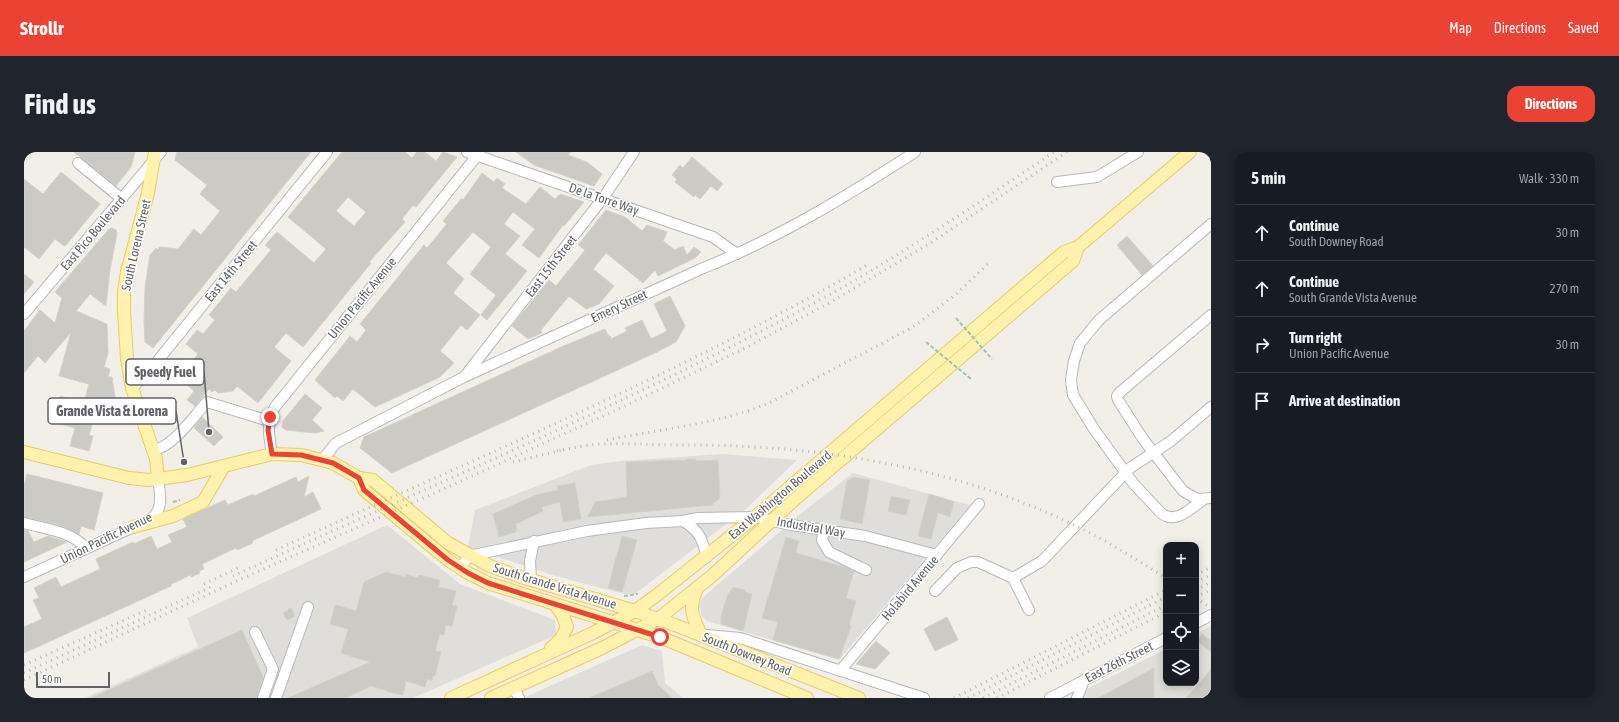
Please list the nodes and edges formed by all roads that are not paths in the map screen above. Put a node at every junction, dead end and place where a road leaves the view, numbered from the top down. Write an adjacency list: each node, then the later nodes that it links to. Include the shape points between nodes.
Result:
1 (327, 152): 19 (street, East 14th Street, via 151,369)
2 (467, 152): 8 (street, De la Torre Way)
3 (634, 152): 11 (street, East 15th Street)
4 (915, 152): 15 (street, Emery Street, via 854,191 762,243)
5 (1138, 152): 10 (street, via 1097,177)
6 (1190, 152): 14 (main road, East Washington Boulevard)
7 (157, 154): 12 (street, East Pico Boulevard); 19 (main road, South Lorena Street, via 124,291 125,334)
8 (479, 154): 11 (street, De la Torre Way); 21 (street, Union Pacific Avenue, via 278,402)
9 (78, 163): 12 (street)
10 (1057, 182)
11 (603, 198): 15 (street, De la Torre Way, via 713,237); 18 (street, East 15th Street)
12 (122, 199): 16 (street, East Pico Boulevard)
13 (1211, 224): 28 (street, via 1099,320 1080,343 1071,380 1073,395)
14 (1078, 248): 33 (main road, East Washington Boulevard, via 1064,252); 35 (main road, East Washington Boulevard, via 1073,261)
15 (737, 254): 18 (street, Emery Street)
16 (25, 312)
17 (1211, 315): 24 (street, via 1118,394 1118,400)
18 (464, 377): 26 (street, Emery Street, via 336,443)
19 (132, 388): 22 (main road, South Lorena Street)
20 (1211, 407): 24 (street)
21 (269, 421): 22 (street, via 207,402 170,443); 25 (street, Union Pacific Avenue)
22 (153, 451): 30 (main road, South Lorena Street)
23 (24, 452): 30 (main road, South Grande Vista Avenue, via 129,478)
24 (1153, 453): 28 (street); 31 (street, via 1187,494 1197,499)
25 (272, 454): 26 (main road, South Grande Vista Avenue); 27 (main road, South Grande Vista Avenue)
26 (323, 459): 29 (main road, South Grande Vista Avenue)
27 (224, 466): 30 (main road, South Grande Vista Avenue); 37 (main road, via 203,502 173,516)
28 (1126, 473): 31 (street, via 1166,517 1182,515); 47 (street, via 1042,561)
29 (359, 478): 42 (main road, South Grande Vista Avenue, via 373,480 448,543); 44 (main road, South Grande Vista Avenue, via 364,490)
30 (158, 479): 37 (street, Union Pacific Avenue, via 160,497 157,513 151,519)
31 (1207, 499)
32 (979, 504): 41 (street, Holabird Avenue)
33 (755, 517): 34 (street, Industrial Way, via 698,518); 35 (street, Industrial Way); 43 (main road, East Washington Boulevard)
34 (683, 521): 39 (street, Industrial Way, via 616,527); 43 (street, via 698,532)
35 (772, 521): 38 (street, Industrial Way); 49 (main road, East Washington Boulevard)
36 (24, 523): 40 (street, via 68,535)
37 (133, 527): 40 (street, Union Pacific Avenue)
38 (824, 530): 41 (street, Industrial Way, via 865,536); 45 (street, via 822,540 829,552)
39 (534, 541): 42 (street, Industrial Way); 48 (street)
40 (86, 548): 46 (street, Union Pacific Avenue)
41 (937, 555): 64 (street, Holabird Avenue)
42 (469, 556): 44 (street); 48 (main road, South Grande Vista Avenue)
43 (707, 557): 54 (main road, East Washington Boulevard)
44 (460, 568): 51 (main road, South Grande Vista Avenue, via 488,583)
45 (866, 570)
46 (24, 576)
47 (1013, 578): 50 (street, via 978,562 971,562 951,573); 53 (street)
48 (530, 580): 54 (main road, South Grande Vista Avenue)
49 (697, 588): 56 (main road, East Washington Boulevard); 61 (main road, via 691,610)
50 (935, 591)
51 (555, 604): 58 (main road, South Grande Vista Avenue); 63 (main road, via 567,627 561,639)
52 (308, 607): 69 (street)
53 (1029, 610)
54 (635, 611): 56 (main road, South Downey Road); 58 (main road, East Washington Boulevard)
55 (1211, 615): 57 (street)
56 (658, 619): 59 (main road, East Washington Boulevard); 61 (main road, South Downey Road)
57 (1199, 621)
58 (614, 622): 59 (main road, South Downey Road); 63 (main road, East Washington Boulevard)
59 (639, 630): 66 (main road, East Washington Boulevard); 72 (main road, South Downey Road)
60 (255, 632): 68 (street, via 273,669)
61 (701, 635): 64 (street, via 740,638); 73 (main road, South Downey Road)
62 (1163, 640): 65 (street, East 26th Street)
63 (542, 656): 70 (main road, East Washington Boulevard)
64 (840, 671): 74 (street)
65 (1084, 680): 67 (street, East 26th Street); 75 (street)
66 (516, 693): 71 (main road, East Washington Boulevard)
67 (1056, 697)
68 (263, 698)
69 (276, 698)
70 (451, 698)
71 (491, 698)
72 (807, 698)
73 (859, 698)
74 (924, 698)
75 (1077, 698)

